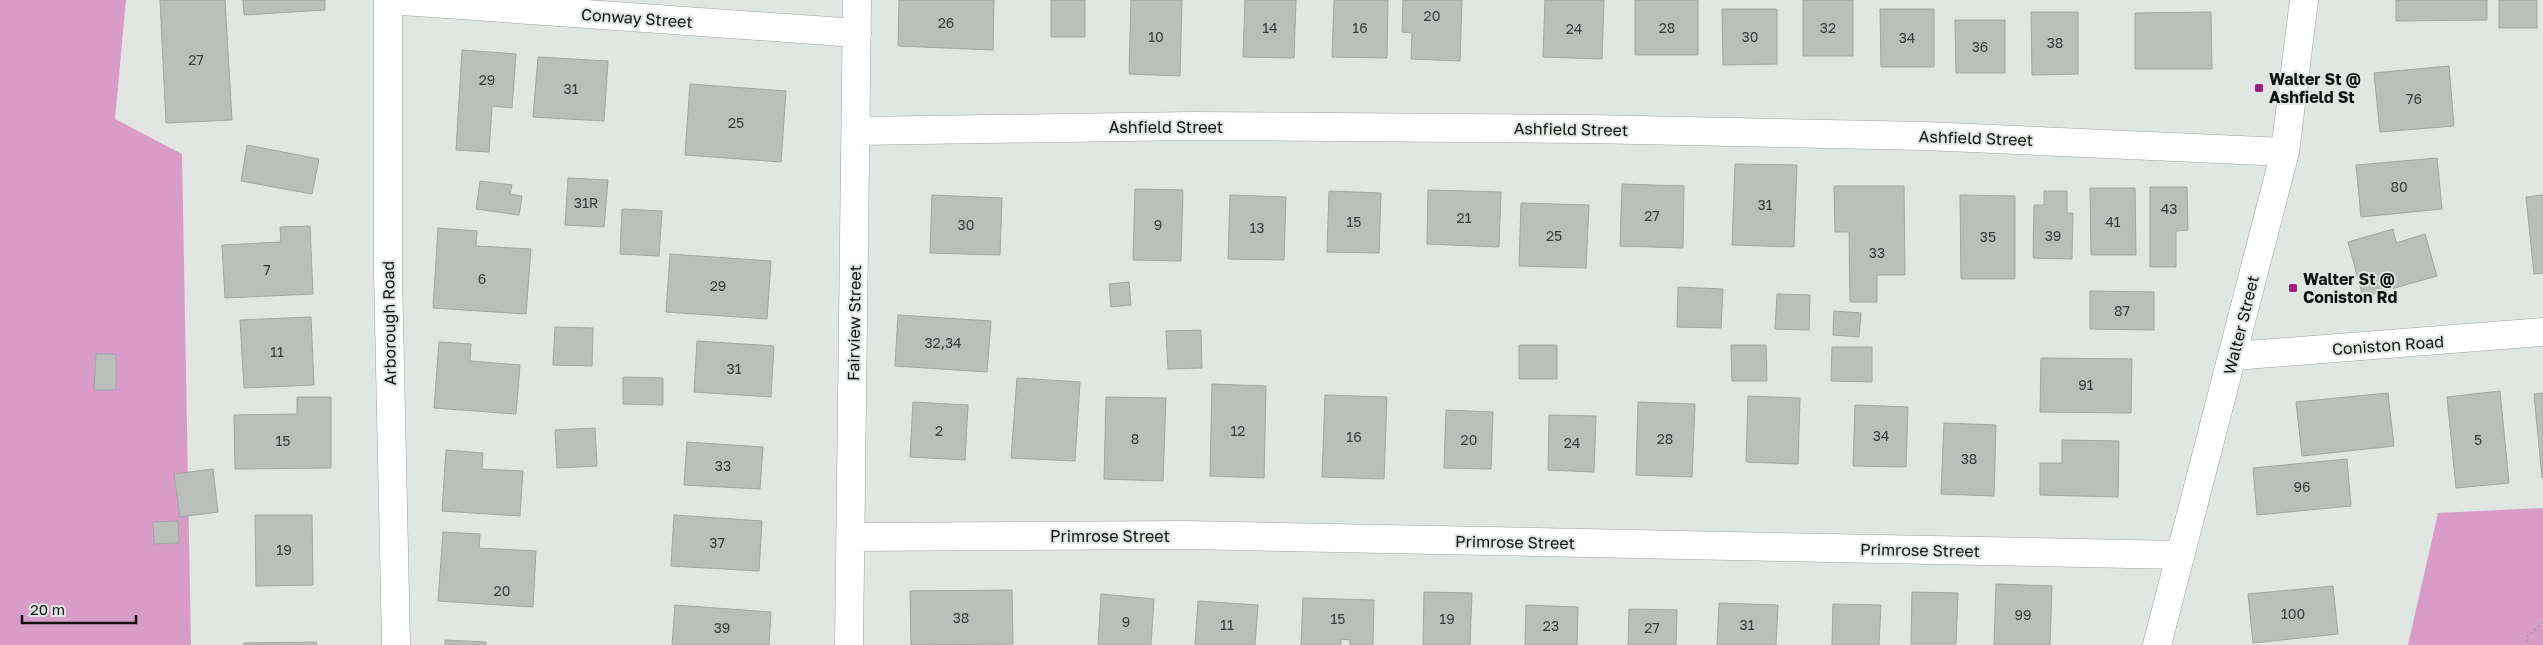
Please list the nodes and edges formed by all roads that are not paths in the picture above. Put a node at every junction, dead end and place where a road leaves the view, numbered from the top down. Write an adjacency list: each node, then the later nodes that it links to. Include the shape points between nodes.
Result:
1 (858, 0): 4 (street, Fairview Street)
2 (2304, 0): 6 (street, Walter Street)
3 (388, 1): 4 (street, Conway Street); 11 (street, Arborough Road, via 388,273)
4 (857, 33): 5 (street, Fairview Street)
5 (857, 131): 6 (street, Ashfield Street, via 1193,126 1598,129 1925,136); 9 (street, Fairview Street)
6 (2285, 152): 8 (street, Walter Street)
7 (2543, 332): 8 (street, Coniston Road)
8 (2234, 356): 10 (street, Walter Street)
9 (850, 537): 10 (street, Primrose Street, via 1186,535); 12 (street, Fairview Street)
10 (2180, 555): 13 (street, Walter Street)
11 (396, 645)
12 (849, 645)
13 (2157, 645)

